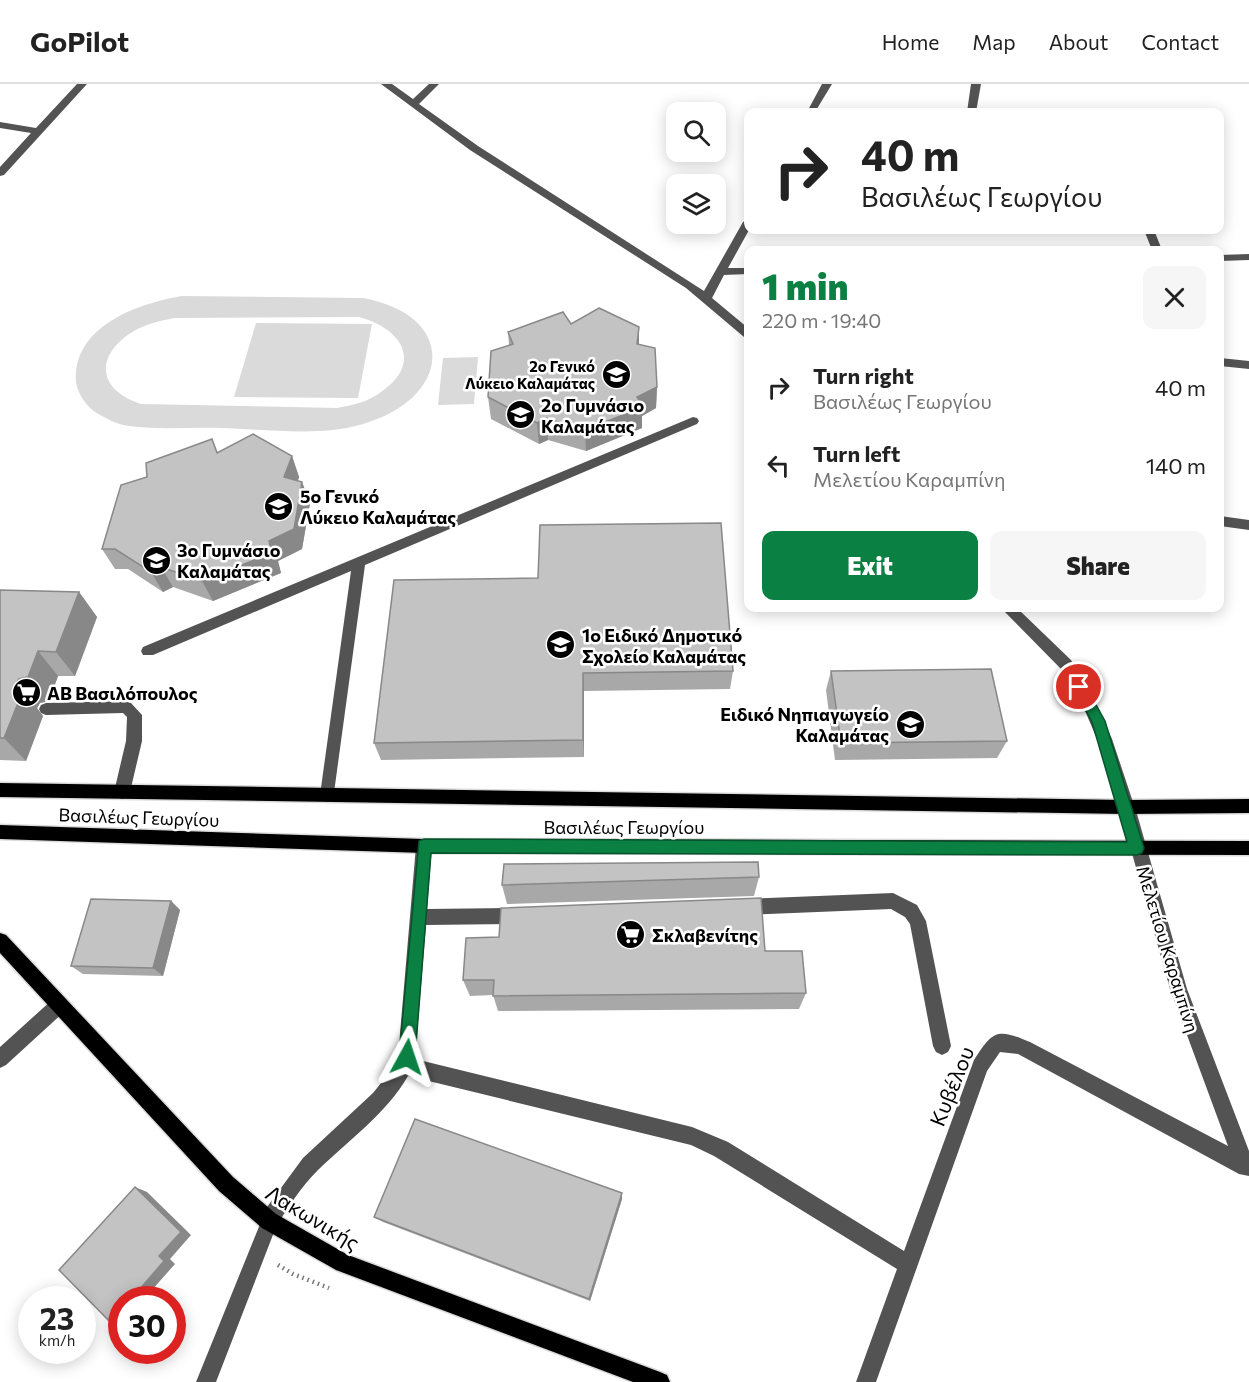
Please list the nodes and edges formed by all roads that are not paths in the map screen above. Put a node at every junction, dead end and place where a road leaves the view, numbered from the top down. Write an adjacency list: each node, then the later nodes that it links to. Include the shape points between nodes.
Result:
1 (82, 84): 10 (street)
2 (386, 84): 6 (street)
3 (434, 84): 6 (street)
4 (827, 84): 7 (street)
5 (976, 84): 8 (street)
6 (413, 104): 17 (street, via 474,148)
7 (813, 108)
8 (973, 108)
9 (0, 125): 10 (street)
10 (37, 130): 11 (street)
11 (0, 173)
12 (744, 229): 16 (street)
13 (1249, 256): 14 (street)
14 (1224, 258)
15 (744, 271): 16 (street)
16 (720, 272): 17 (street)
17 (707, 297): 18 (street)
18 (744, 330)
19 (1224, 363): 20 (street)
20 (1249, 366)
21 (693, 421): 24 (street)
22 (1224, 522): 23 (street)
23 (1249, 525)
24 (359, 561): 26 (street); 30 (street)
25 (1012, 612): 32 (street, Μελετίου Καραμπίνη, via 1070,670 1098,721)
26 (147, 651)
27 (46, 708): 29 (street, via 126,707 135,715 134,741)
28 (0, 790): 29 (main road, Βασιλέως Γεωργίου)
29 (122, 792): 30 (main road, Βασιλέως Γεωργίου)
30 (328, 795): 32 (main road, Βασιλέως Γεωργίου)
31 (1249, 806): 32 (main road, Βασιλέως Γεωργίου)
32 (1125, 807): 35 (street, Μελετίου Καραμπίνη)
33 (0, 832): 34 (main road, Βασιλέως Γεωργίου)
34 (424, 846): 35 (main road, Βασιλέως Γεωργίου); 39 (street)
35 (1137, 848): 36 (main road, Βασιλέως Γεωργίου); 45 (street, Μελετίου Καραμπίνη, via 1173,974)
36 (1249, 848)
37 (729, 908): 42 (street, via 893,902 912,911 918,921)
38 (542, 915): 39 (street)
39 (419, 917): 44 (street)
40 (0, 941): 41 (main road, Λακωνικής)
41 (59, 1005): 43 (street); 46 (main road, Λακωνικής, via 226,1184)
42 (942, 1046)
43 (0, 1059)
44 (405, 1066): 46 (street, via 375,1102 308,1167); 47 (street, via 692,1136 721,1149)
45 (1248, 1169): 47 (street, Κυβέλου, via 1024,1048 1003,1041 994,1043 980,1066)
46 (269, 1221): 48 (street); 49 (main road, Λακωνικής, via 342,1263)
47 (908, 1265): 50 (street, Κυβέλου)
48 (206, 1382)
49 (660, 1382)
50 (866, 1382)

